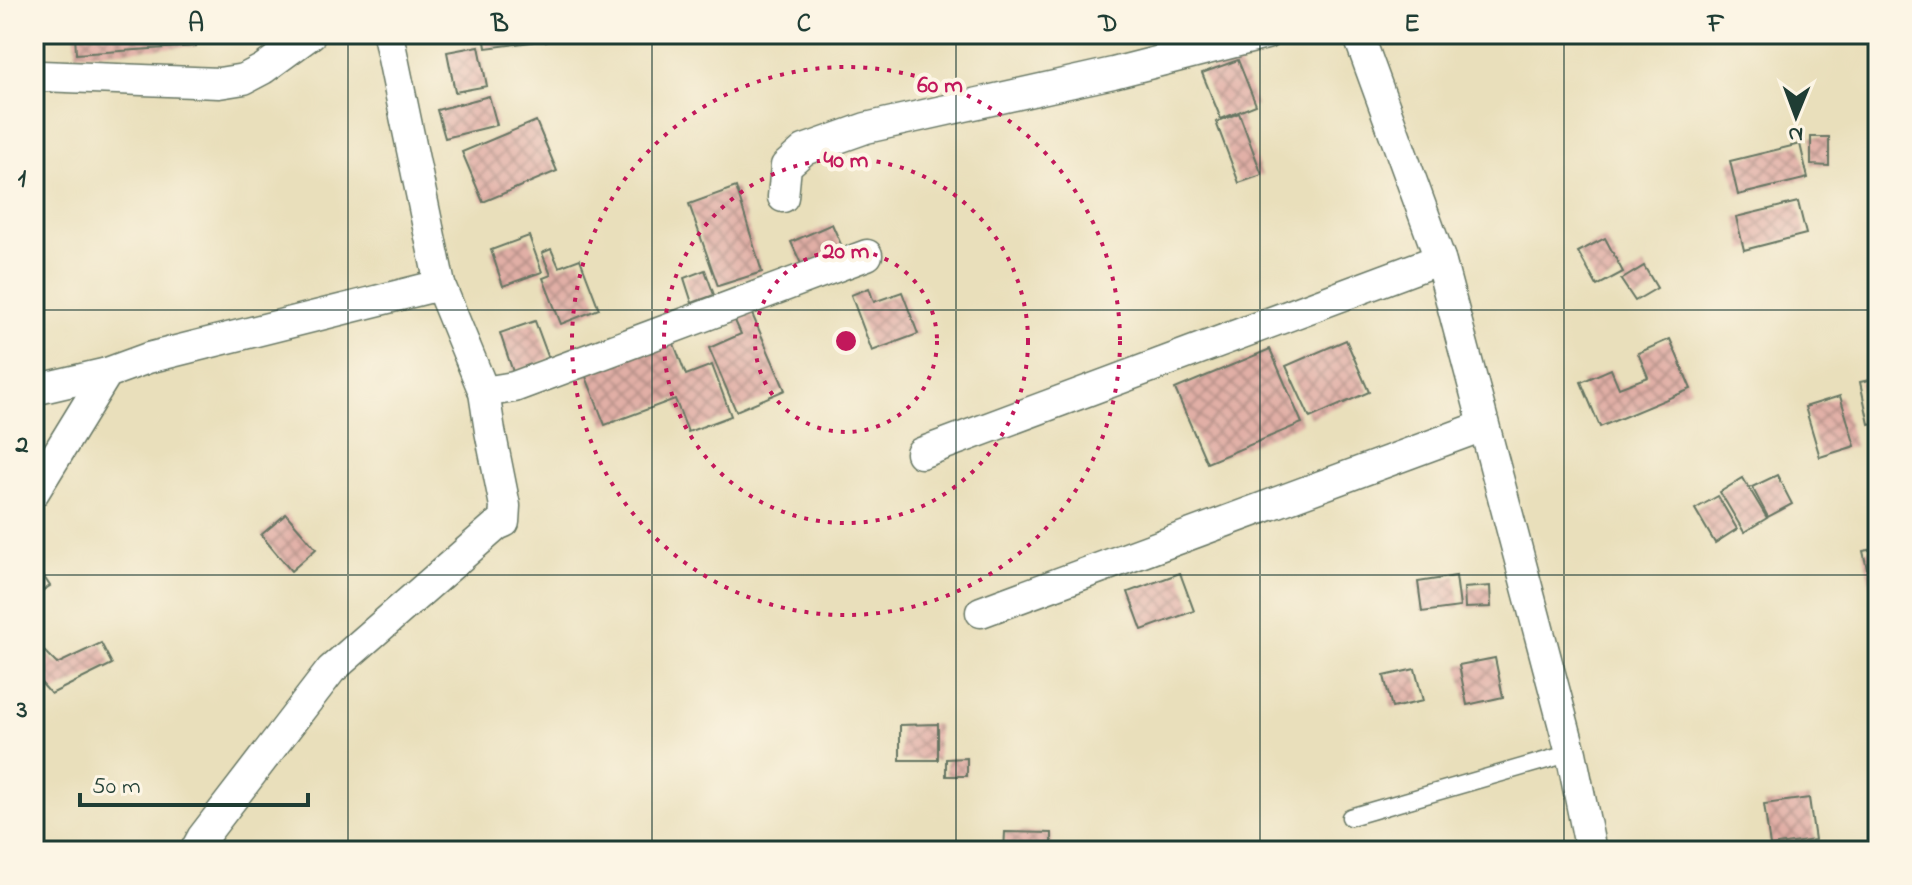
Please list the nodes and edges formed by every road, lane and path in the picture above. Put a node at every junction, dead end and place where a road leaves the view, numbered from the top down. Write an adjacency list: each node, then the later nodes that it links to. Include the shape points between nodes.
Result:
1 (311, 34): 5 (street, via 263,69 219,83)
2 (388, 34): 9 (street)
3 (1266, 34): 6 (street, via 866,128 804,150 786,166)
4 (1358, 34): 8 (street)
5 (41, 76)
6 (783, 197)
7 (867, 255): 12 (street, via 514,387)
8 (1440, 259): 13 (street); 14 (street)
9 (440, 285): 10 (street, via 148,358); 12 (street)
10 (107, 373): 11 (street); 15 (street)
11 (34, 390)
12 (484, 392): 19 (street, via 504,522 331,670)
13 (1483, 426): 16 (street); 17 (street)
14 (921, 453)
15 (34, 492)
16 (981, 612)
17 (1571, 753): 18 (lane); 20 (street)
18 (1350, 817)
19 (195, 851)
20 (1591, 851)

